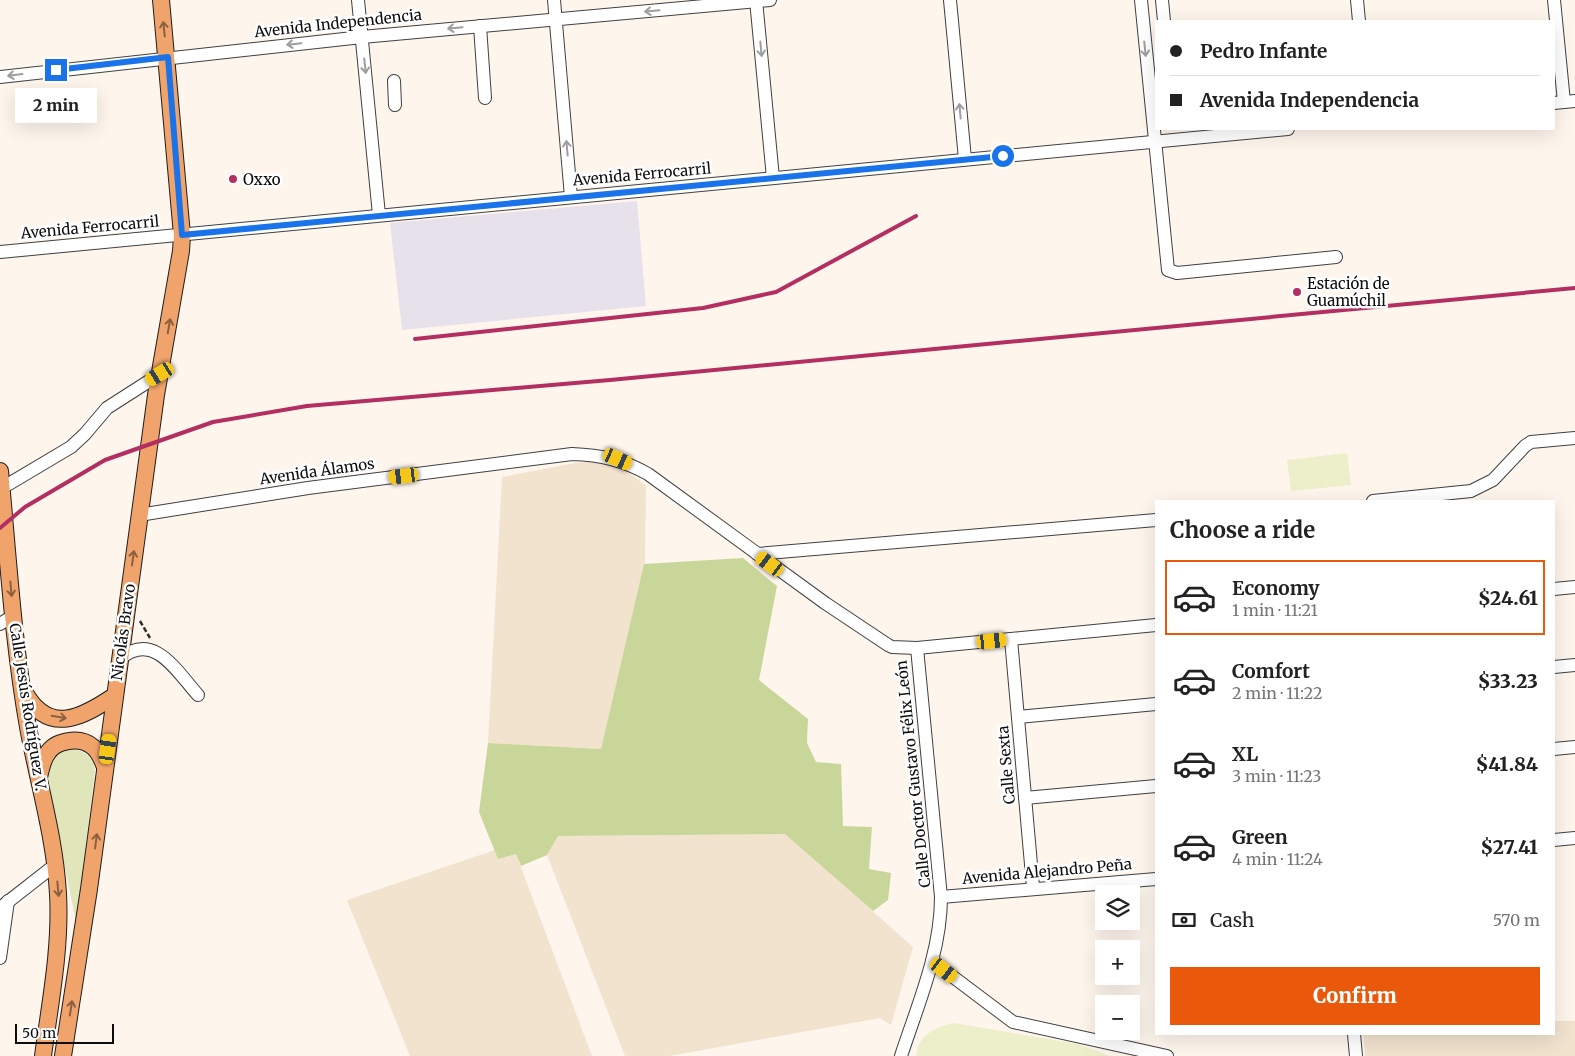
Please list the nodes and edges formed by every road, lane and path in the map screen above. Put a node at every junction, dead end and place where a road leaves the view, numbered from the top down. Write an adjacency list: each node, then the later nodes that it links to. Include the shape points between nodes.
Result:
1 (161, 0): 16 (main road, Nicolás Bravo, one-way to 1)
2 (358, 0): 15 (street)
3 (554, 0): 11 (street)
4 (770, 0): 10 (street, Avenida Independencia)
5 (950, 0): 25 (street, one-way to 5)
6 (1141, 0): 24 (street, one-way to 24)
7 (1162, 0): 12 (street)
8 (1357, 0): 13 (street)
9 (1554, 0): 20 (street)
10 (756, 1): 11 (street, Avenida Independencia, one-way to 11); 26 (street, one-way to 26)
11 (556, 19): 14 (street, Avenida Independencia); 27 (street, one-way to 11)
12 (1164, 20)
13 (1359, 20)
14 (480, 26): 15 (street, Avenida Independencia, one-way to 15); 19 (street)
15 (362, 37): 16 (street, Avenida Independencia, one-way to 16); 28 (street, one-way to 28)
16 (168, 57): 17 (street, Avenida Independencia, one-way to 17); 29 (main road, Nicolás Bravo)
17 (0, 77)
18 (394, 81): 21 (street)
19 (485, 98)
20 (1564, 102)
21 (395, 105)
22 (1265, 130): 23 (street, Avenida Ferrocarril)
23 (1175, 134): 24 (street, Avenida Ferrocarril)
24 (1155, 142): 25 (street, Avenida Ferrocarril); 31 (street, via 1170,272)
25 (964, 160): 26 (street, Avenida Ferrocarril)
26 (773, 178): 27 (street, Avenida Ferrocarril)
27 (571, 197): 28 (street, Avenida Ferrocarril)
28 (379, 215): 29 (street, Avenida Ferrocarril)
29 (182, 235): 30 (street, Avenida Ferrocarril); 32 (main road, Nicolás Bravo, one-way to 29)
30 (0, 252)
31 (1336, 258)
32 (160, 374): 35 (street, via 107,408 79,441); 37 (main road, Nicolás Bravo)
33 (1575, 438): 36 (street, via 1531,442 1493,480 1471,491)
34 (0, 470): 35 (main road, Calle Jesús Rodríguez V.)
35 (2, 488): 43 (main road, Calle Jesús Rodríguez V., one-way to 43)
36 (1382, 500)
37 (139, 515): 39 (street, Avenida Álamos, via 308,488 572,454 595,454 618,459 648,474); 48 (main road, Nicolás Bravo, one-way to 37)
38 (1155, 520): 39 (street)
39 (757, 554): 46 (street, Avenida Álamos, via 892,647)
40 (1575, 587): 41 (street)
41 (1555, 589)
42 (139, 619): 47 (path)
43 (6, 620): 51 (main road, Calle Jesús Rodríguez V.)
44 (1155, 626): 45 (street, Avenida Álamos)
45 (1011, 639): 46 (street, Avenida Álamos); 55 (street, Calle Sexta)
46 (917, 648): 67 (street, Calle Doctor Gustavo Félix León)
47 (159, 652): 48 (street, via 144,648 128,652); 52 (street)
48 (120, 659): 53 (main road, Nicolás Bravo)
49 (1575, 665): 50 (street)
50 (1555, 667)
51 (22, 689): 53 (main road, one-way to 53, via 37,710 56,718 80,717); 59 (main road, Calle Jesús Rodríguez V.)
52 (198, 695)
53 (114, 696): 58 (main road, Nicolás Bravo)
54 (1155, 704): 55 (street)
55 (1018, 717): 61 (street, Calle Sexta)
56 (1575, 747): 57 (street)
57 (1555, 749)
58 (105, 767): 59 (main road, via 100,755 86,742 68,741 59,743 47,753); 74 (main road, Nicolás Bravo, one-way to 58)
59 (38, 778): 64 (main road, Calle Jesús Rodríguez V.)
60 (1155, 786): 61 (street)
61 (1025, 798): 66 (street, Calle Sexta)
62 (1575, 838): 63 (street)
63 (1555, 840)
64 (55, 865): 68 (street); 73 (main road, Calle Jesús Rodríguez V., one-way to 73, via 56,955)
65 (1155, 879): 66 (street, Avenida Alejandro Peña)
66 (1033, 887): 67 (street, Avenida Alejandro Peña)
67 (941, 897): 70 (street, Calle Doctor Gustavo Félix León, via 941,922)
68 (4, 905): 69 (street)
69 (0, 958)
70 (932, 961): 72 (street, via 1013,1022); 75 (street, Calle Doctor Gustavo Félix León)
71 (1354, 1035): 77 (street)
72 (1146, 1053): 76 (street)
73 (43, 1056)
74 (63, 1056)
75 (901, 1056)
76 (1167, 1056)
77 (1356, 1056)

